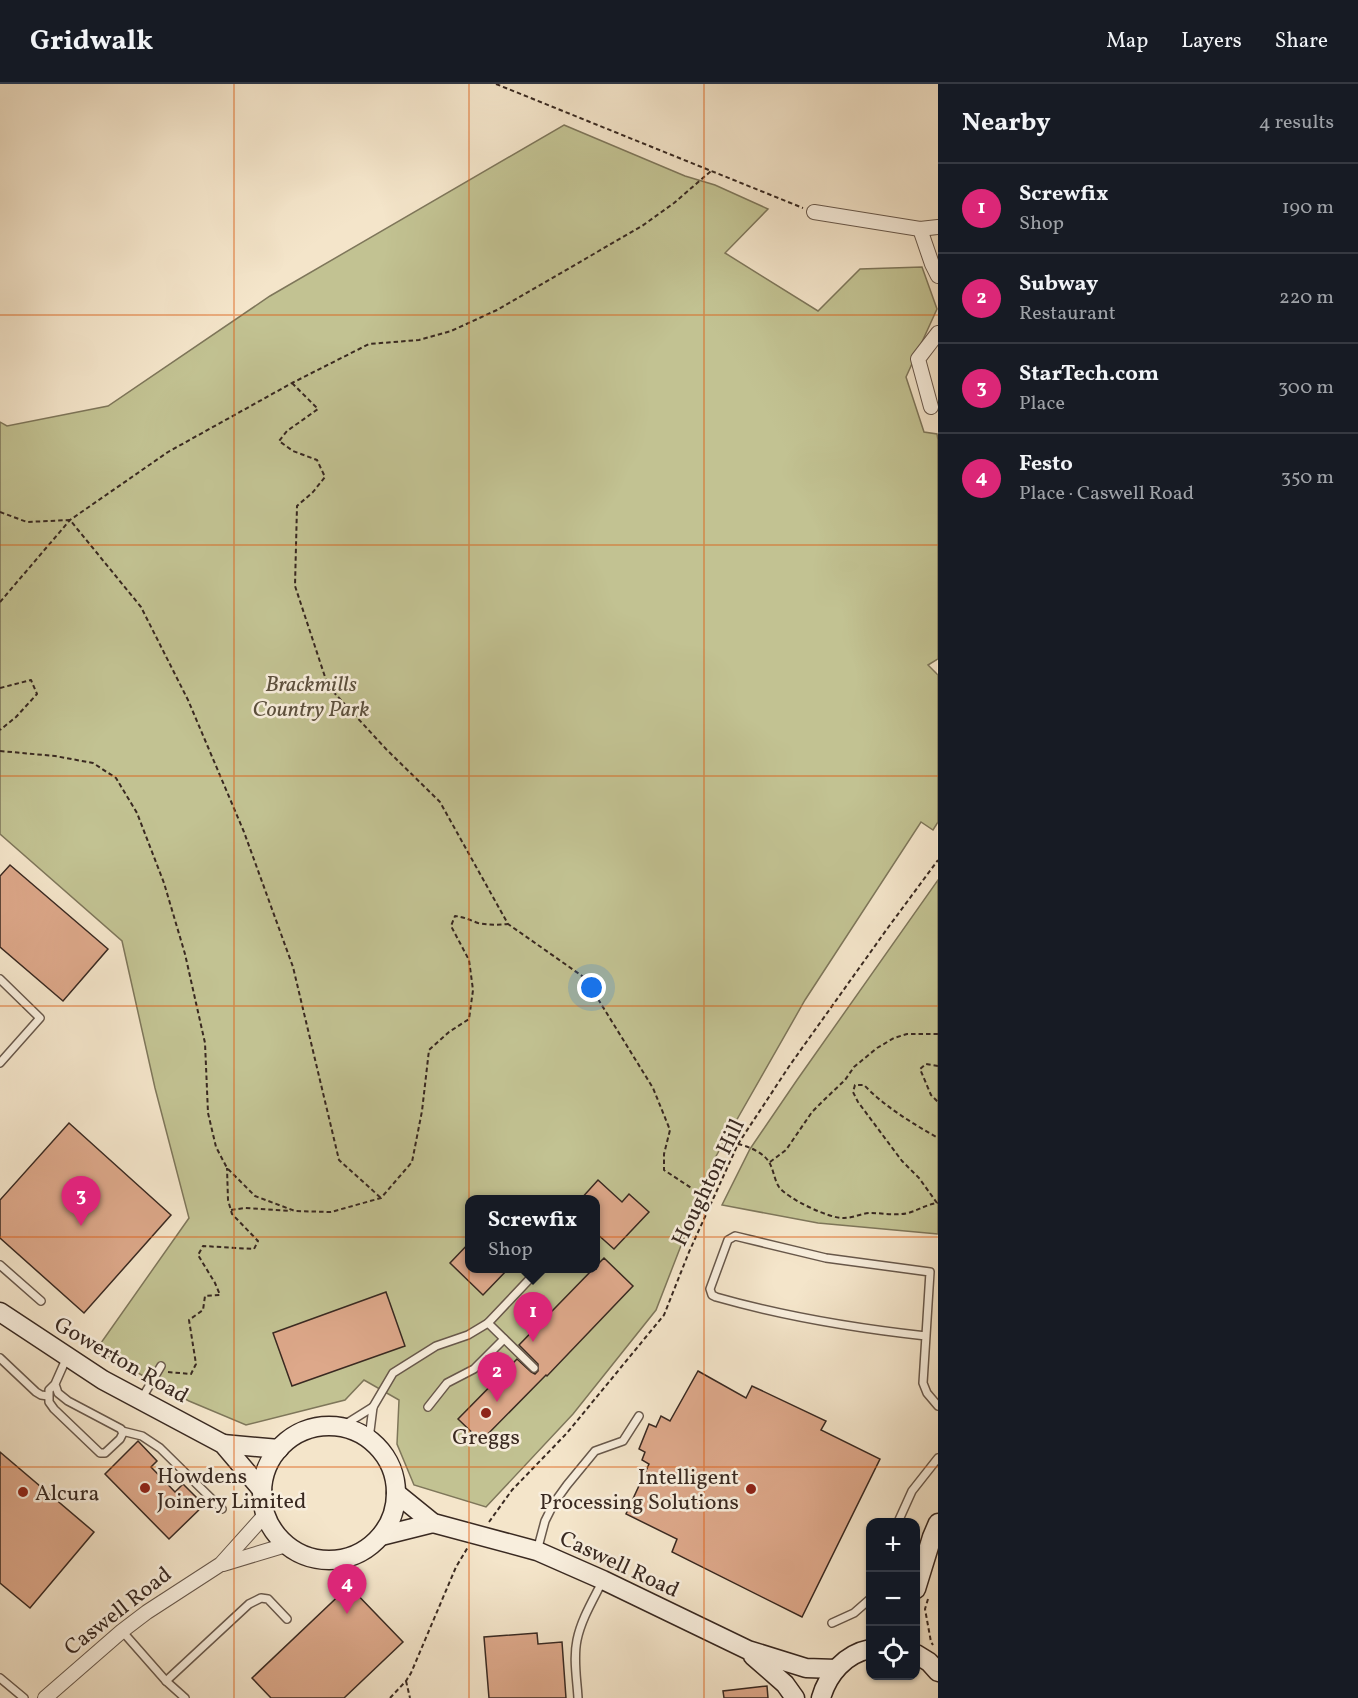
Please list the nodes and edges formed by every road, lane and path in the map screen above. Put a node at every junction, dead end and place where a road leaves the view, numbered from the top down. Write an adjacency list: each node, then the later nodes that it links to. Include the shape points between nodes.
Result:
1 (496, 84): 2 (path)
2 (711, 171): 3 (path); 8 (path, via 642,226 497,310 420,340 369,344)
3 (814, 212): 5 (street)
4 (938, 227): 5 (street)
5 (920, 229): 6 (street)
6 (938, 276)
7 (938, 333): 9 (street, via 918,359)
8 (292, 383): 11 (path, via 168,452); 17 (path, via 318,409 279,441 318,460 325,477 297,506 295,586 328,686 440,802)
9 (931, 407)
10 (0, 512): 11 (path, via 27,522)
11 (70, 520): 12 (path); 27 (path, via 141,607 188,700 244,832 293,967 339,1160)
12 (0, 602)
13 (0, 687): 14 (path, via 32,680 37,694)
14 (0, 730)
15 (0, 751): 26 (path, via 93,763 116,778 137,813 164,883 185,954 205,1043 208,1113 216,1147)
16 (938, 860): 24 (path, Houghton Hill)
17 (508, 924): 27 (path, via 492,925 455,916 451,926 469,960 473,990 469,1019 429,1050 412,1162); 28 (path, via 585,978 653,1088 670,1130 664,1170)
18 (0, 979): 20 (lane, via 40,1018)
19 (938, 1034): 25 (path, via 908,1034 877,1048 854,1067 812,1112 786,1150)
20 (0, 1063)
21 (938, 1066): 22 (path, via 926,1064 920,1069)
22 (938, 1102)
23 (938, 1138): 29 (path, via 908,1121 864,1085 855,1085 853,1092 865,1113)
24 (738, 1144): 25 (path, via 755,1150); 28 (path, Houghton Hill)
25 (770, 1162): 29 (path, via 779,1187 788,1195 834,1217 898,1215)
26 (227, 1168): 30 (path); 31 (path, via 255,1196)
27 (381, 1198): 31 (path, via 331,1212)
28 (711, 1202): 60 (path, Houghton Hill, via 664,1315 567,1433)
29 (937, 1203)
30 (231, 1210): 31 (path); 42 (path, via 258,1241 254,1249 203,1246 198,1255 220,1294 205,1296 203,1310 189,1320 196,1364 191,1374)
31 (295, 1211)
32 (0, 1264): 35 (lane)
33 (934, 1272): 38 (lane); 38 (lane, via 826,1258 735,1236 728,1240 710,1289 716,1297 794,1317)
34 (536, 1273): 37 (lane)
35 (41, 1301)
36 (0, 1312): 40 (street, Gowerton Road)
37 (488, 1323): 39 (lane); 48 (lane, via 436,1346 393,1373)
38 (926, 1336): 47 (lane, via 923,1383)
39 (504, 1339): 43 (lane); 49 (lane, via 474,1369 447,1383)
40 (67, 1357): 44 (lane); 46 (street, Gowerton Road)
41 (0, 1359): 45 (lane, via 36,1392)
42 (160, 1368): 46 (lane)
43 (534, 1368)
44 (55, 1384): 45 (lane); 52 (lane, via 58,1393 68,1401)
45 (48, 1396): 52 (lane, via 54,1409 100,1453 112,1448)
46 (140, 1400): 54 (street, Gowerton Road)
47 (938, 1406)
48 (373, 1407): 51 (lane); 53 (lane)
49 (428, 1407)
50 (639, 1416): 68 (lane, via 623,1441 595,1451 567,1485 545,1521)
51 (341, 1427): 53 (street); 55 (street, via 318,1427 296,1435)
52 (122, 1431): 59 (lane, via 142,1436 160,1448)
53 (369, 1439): 58 (street, via 384,1454 393,1472)
54 (223, 1444): 55 (street, Gowerton Road); 57 (street, Gowerton Road)
55 (279, 1449): 57 (street, via 267,1468)
56 (938, 1458): 62 (lane, via 912,1491)
57 (262, 1491): 61 (street)
58 (396, 1493): 63 (street, Caswell Road); 65 (street, via 393,1516)
59 (222, 1509)
60 (498, 1509)
61 (266, 1515): 67 (street); 69 (street, Caswell Road)
62 (900, 1518)
63 (433, 1522): 65 (street); 68 (street, Caswell Road)
64 (936, 1533): 71 (street)
65 (381, 1536): 67 (street, via 366,1550 346,1558 325,1560 304,1556)
66 (471, 1543): 84 (path, via 456,1567)
67 (286, 1545): 69 (street, Caswell Road)
68 (537, 1551): 70 (street, Caswell Road)
69 (221, 1564): 75 (street, Caswell Road)
70 (603, 1580): 78 (street, Caswell Road); 90 (lane, via 577,1640)
71 (921, 1594): 76 (path)
72 (866, 1602): 74 (lane)
73 (287, 1619): 83 (lane, via 268,1599 249,1604)
74 (832, 1623)
75 (122, 1631): 83 (lane); 86 (street, Caswell Road)
76 (934, 1647)
77 (866, 1649): 80 (street)
78 (748, 1650): 80 (street, Caswell Road, via 806,1668); 91 (street, Caswell Road)
79 (920, 1655): 81 (street)
80 (836, 1669): 92 (street)
81 (938, 1672)
82 (0, 1678): 85 (lane)
83 (166, 1681): 87 (lane)
84 (406, 1681): 88 (path); 89 (path)
85 (24, 1698)
86 (45, 1698)
87 (185, 1698)
88 (390, 1698)
89 (410, 1698)
90 (578, 1698)
91 (795, 1698)
92 (821, 1698)

